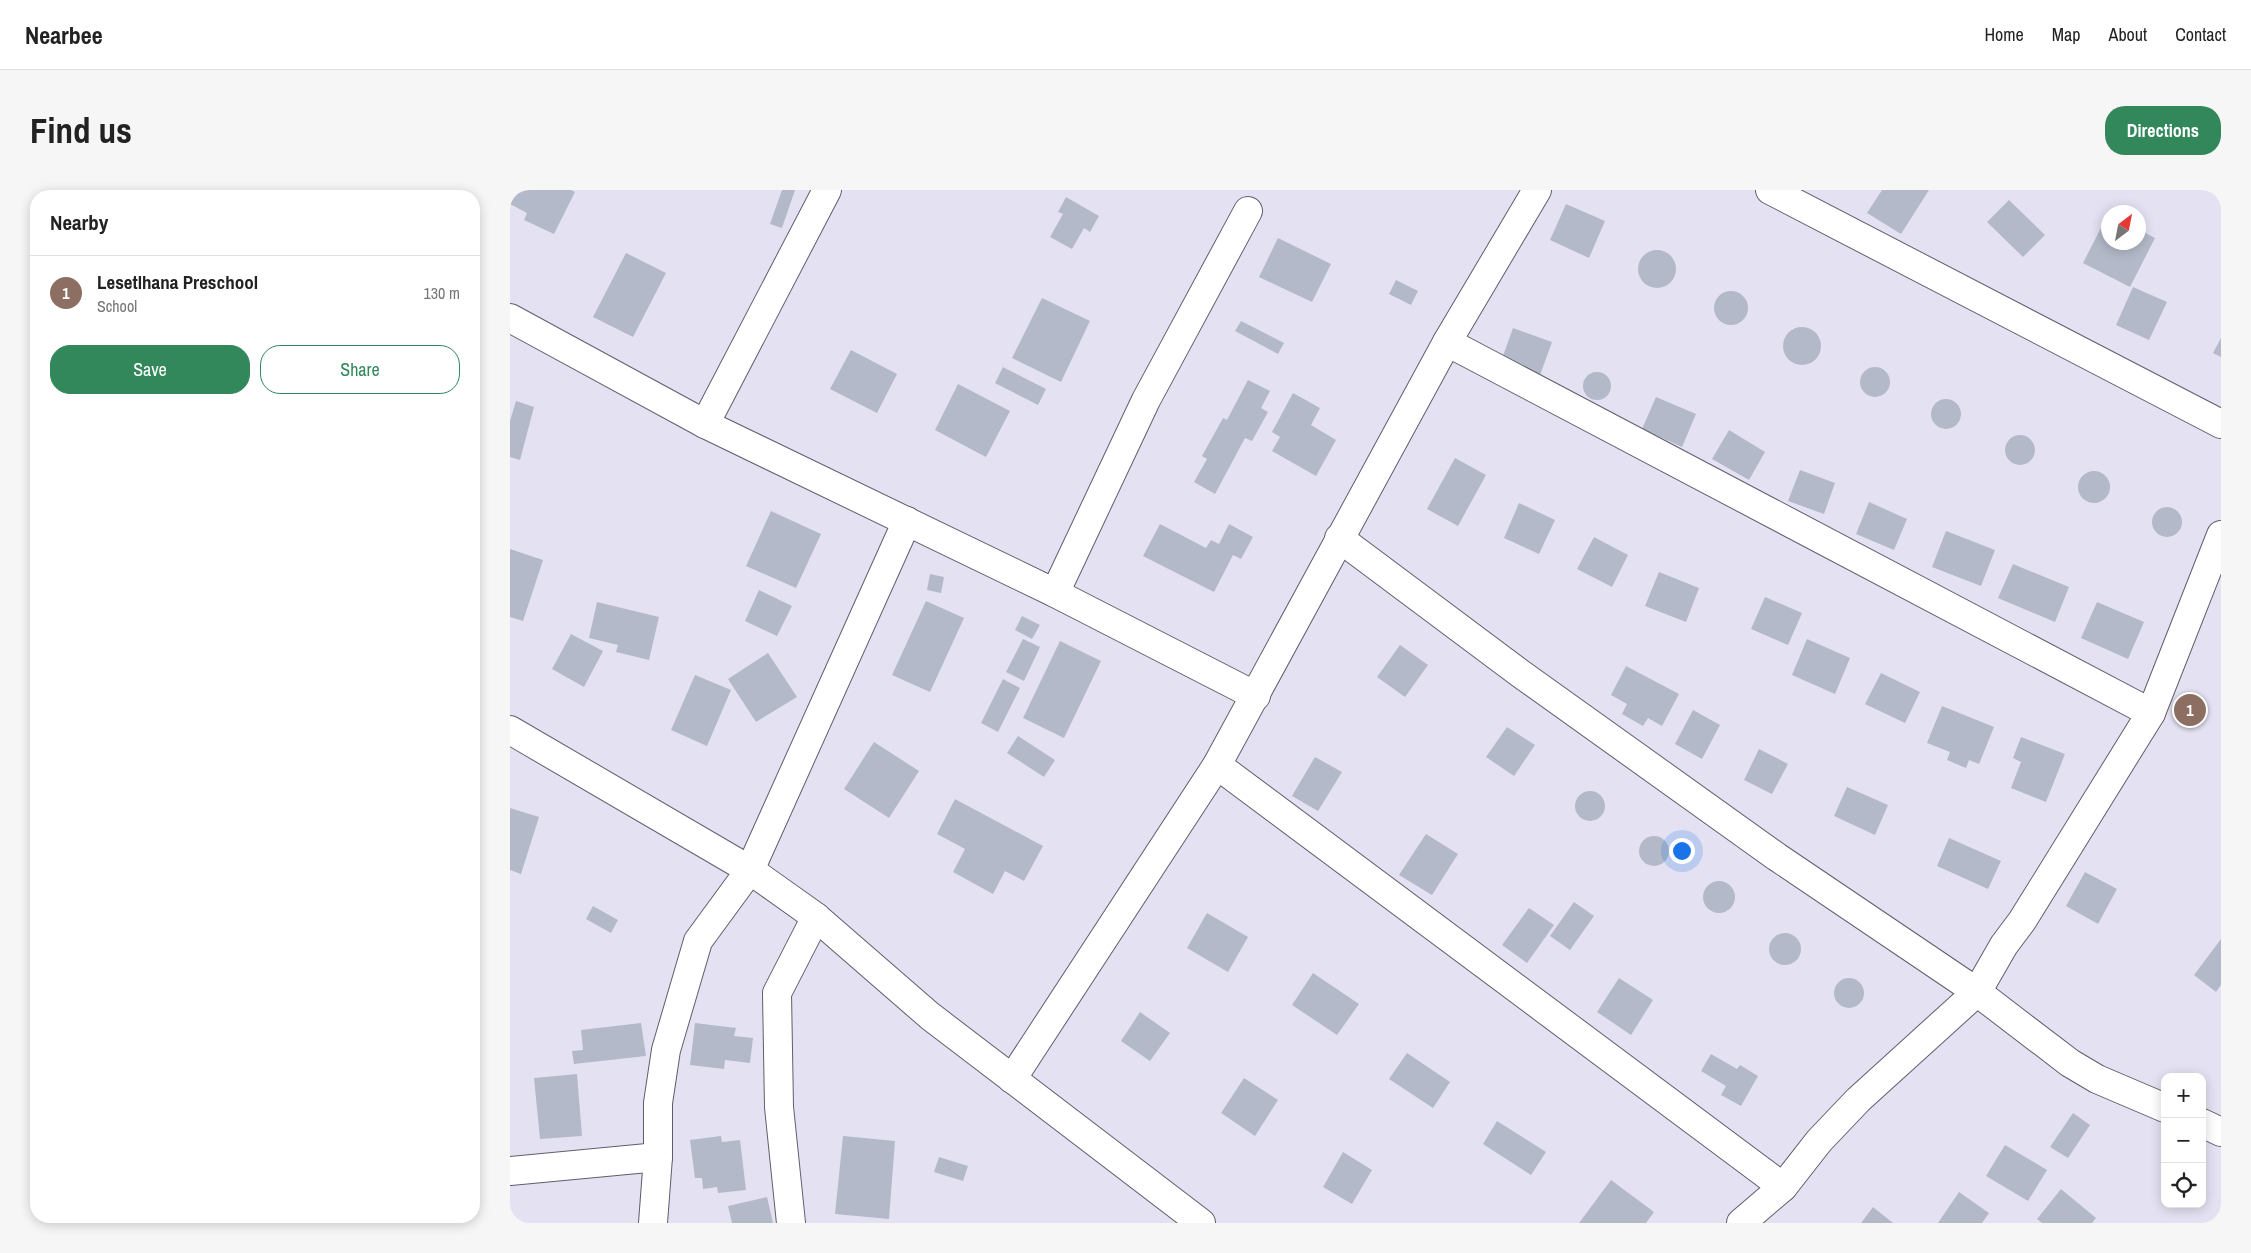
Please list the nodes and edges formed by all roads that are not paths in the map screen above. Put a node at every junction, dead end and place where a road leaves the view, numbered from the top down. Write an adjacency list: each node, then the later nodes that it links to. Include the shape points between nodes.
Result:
1 (827, 190): 7 (street)
2 (1536, 190): 6 (street)
3 (1770, 190): 8 (street)
4 (1248, 211): 12 (street, via 1146,400)
5 (510, 318): 7 (street)
6 (1447, 342): 11 (street); 14 (street)
7 (706, 424): 9 (street)
8 (2221, 424)
9 (907, 521): 12 (street); 17 (street)
10 (2221, 535): 14 (street)
11 (1339, 538): 13 (street); 19 (street, via 1521,674 1777,857)
12 (1055, 593): 13 (street)
13 (1256, 696): 16 (street)
14 (2152, 713): 19 (street)
15 (510, 730): 17 (street)
16 (1217, 766): 20 (street); 26 (street)
17 (750, 870): 18 (street); 24 (street, via 698,941 666,1050 658,1103)
18 (816, 916): 20 (street, via 930,1016); 28 (street, via 778,993 779,1108)
19 (1977, 992): 21 (street, via 2070,1062 2122,1091); 26 (street, via 1858,1100 1819,1141)
20 (1012, 1079): 29 (street)
21 (2161, 1106)
22 (2206, 1125): 23 (street)
23 (2221, 1132)
24 (658, 1157): 25 (street); 27 (street)
25 (510, 1171)
26 (1783, 1187): 30 (street)
27 (653, 1223)
28 (791, 1223)
29 (1201, 1223)
30 (1741, 1223)

